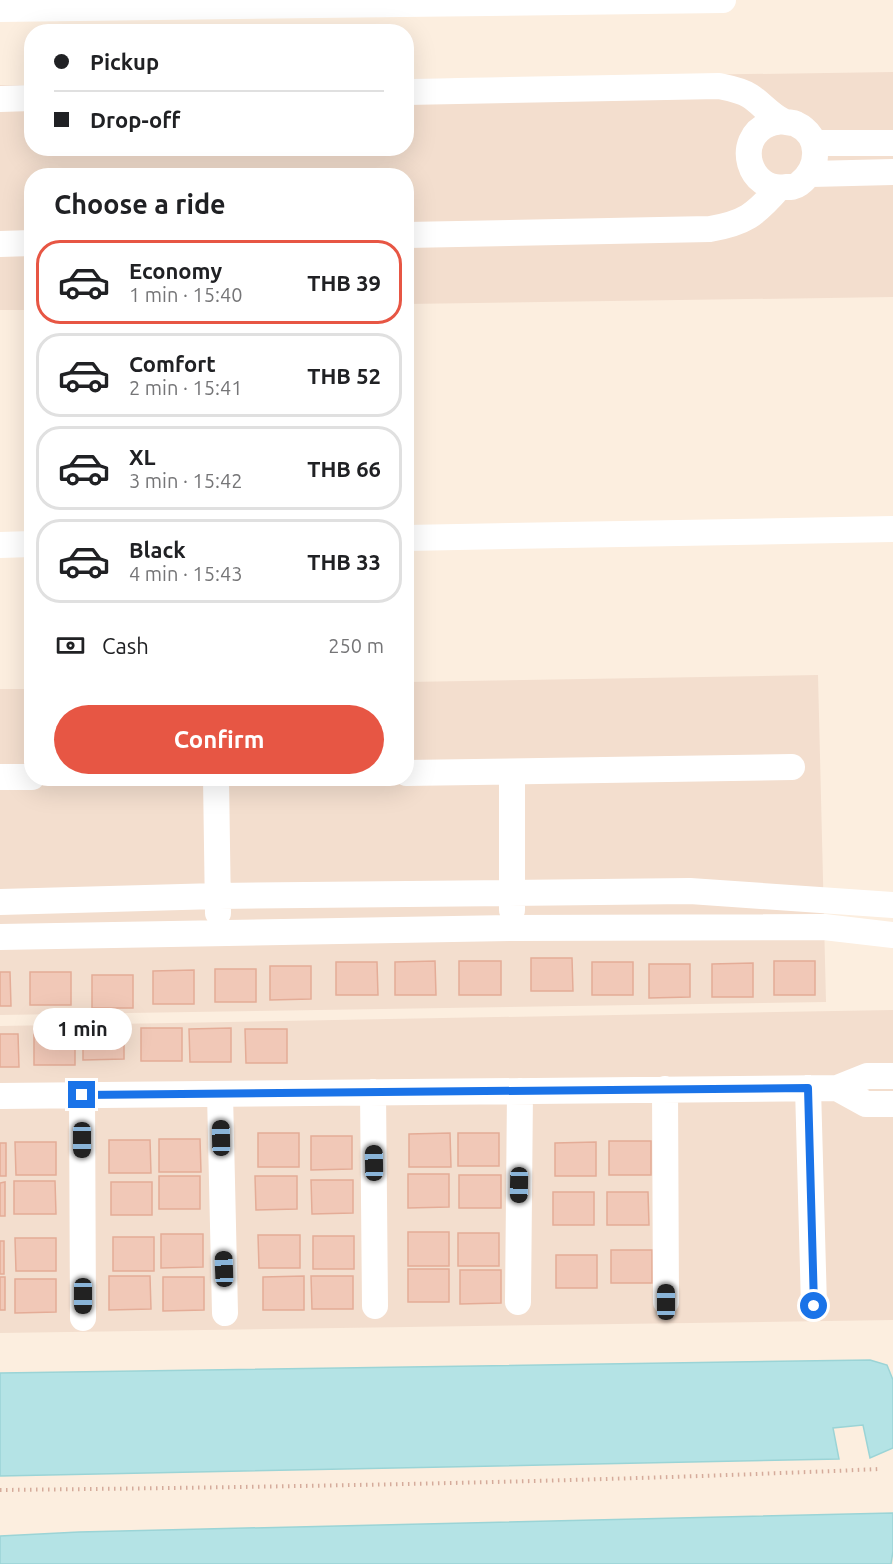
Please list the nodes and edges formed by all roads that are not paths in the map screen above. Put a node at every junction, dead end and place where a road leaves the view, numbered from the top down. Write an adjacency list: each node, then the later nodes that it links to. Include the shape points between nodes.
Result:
1 (723, 0): 2 (street)
2 (0, 9)
3 (414, 92): 6 (street, via 719,86 748,94)
4 (24, 98): 5 (street)
5 (0, 99)
6 (782, 121): 7 (street, via 796,124); 11 (street, via 768,124 756,133 749,146 748,160 753,174)
7 (814, 143): 8 (street); 10 (street, via 816,159)
8 (893, 143)
9 (893, 172): 10 (street)
10 (811, 174): 11 (street, via 796,186)
11 (778, 189): 12 (street, via 754,213 734,225 710,229)
12 (414, 236)
13 (24, 243): 14 (street)
14 (0, 244)
15 (893, 529): 16 (street)
16 (414, 538)
17 (24, 544): 18 (street)
18 (0, 545)
19 (792, 767): 21 (street)
20 (414, 772): 21 (street)
21 (512, 772): 25 (street)
22 (0, 777): 23 (street)
23 (24, 777)
24 (216, 786): 26 (street)
25 (512, 892): 26 (street); 27 (street, via 690,891); 31 (street)
26 (218, 896): 28 (street); 32 (street)
27 (825, 899): 29 (street); 30 (street)
28 (0, 902)
29 (893, 905)
30 (824, 927): 31 (street); 33 (street)
31 (512, 928): 32 (street)
32 (218, 933): 34 (street)
33 (893, 935)
34 (0, 938)
35 (893, 1076): 37 (street, via 867,1076)
36 (808, 1088): 37 (street); 38 (street); 48 (street)
37 (837, 1088): 44 (street, via 866,1104)
38 (664, 1089): 39 (street); 46 (street)
39 (520, 1091): 40 (street); 45 (street)
40 (373, 1092): 41 (street); 47 (street)
41 (220, 1094): 42 (street); 49 (street)
42 (82, 1095): 43 (street); 50 (street)
43 (0, 1096)
44 (893, 1104)
45 (518, 1302)
46 (666, 1302)
47 (375, 1306)
48 (814, 1306)
49 (225, 1312)
50 (83, 1318)

